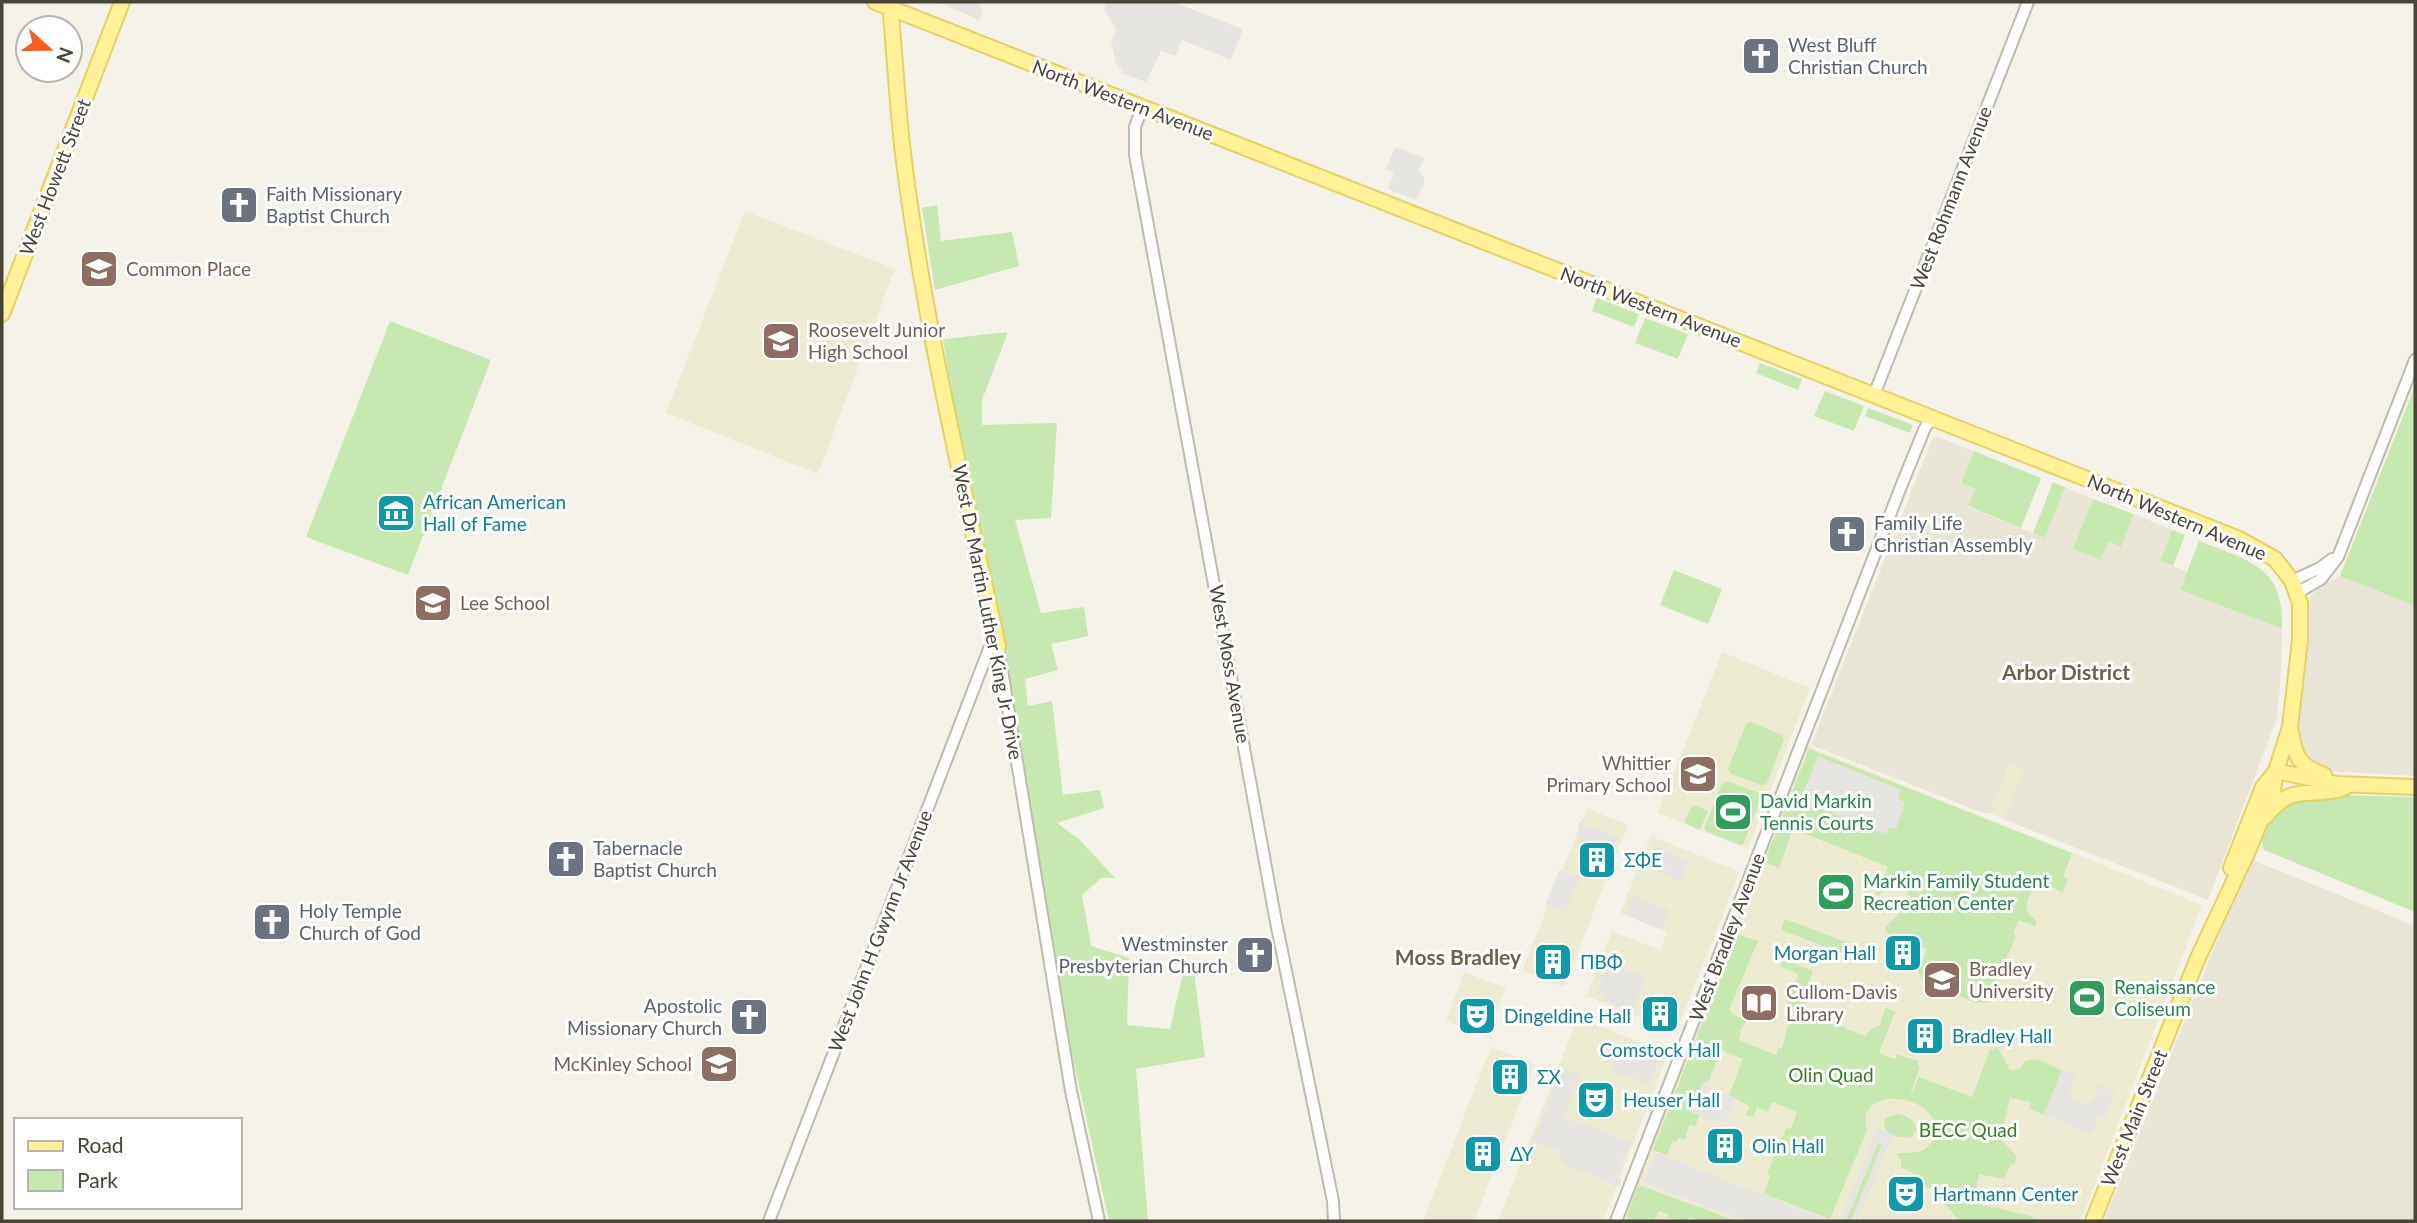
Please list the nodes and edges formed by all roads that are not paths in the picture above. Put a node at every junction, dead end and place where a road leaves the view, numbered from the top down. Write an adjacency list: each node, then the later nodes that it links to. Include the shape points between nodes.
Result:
1 (122, 2): 6 (main road, West Howett Street)
2 (875, 2): 4 (main road, North Western Avenue)
3 (2028, 2): 8 (street, West Rohmann Avenue)
4 (891, 5): 5 (main road, North Western Avenue); 11 (main road, West Dr Martin Luther King Jr Drive, via 902,145 916,240)
5 (1142, 108): 8 (main road, North Western Avenue); 20 (street, West Moss Avenue, via 1134,147)
6 (2, 314)
7 (2415, 360): 10 (street, via 2338,557 2326,574)
8 (1874, 395): 9 (main road, North Western Avenue)
9 (1931, 418): 10 (main road, North Western Avenue, via 2256,547 2275,559); 21 (street, West Bradley Avenue)
10 (2295, 587): 12 (main road, West Main Street, via 2301,626)
11 (998, 646): 18 (street, West John H Gwynn Jr Avenue, via 989,649); 19 (street, West Dr Martin Luther King Jr Drive, via 1071,1091)
12 (2290, 727): 13 (main road, West Main Street); 14 (main road, via 2301,763)
13 (2276, 771): 14 (main road); 16 (main road, West Main Street); 17 (main road, West Main Street, via 2263,787)
14 (2352, 785): 15 (main road); 16 (main road, via 2285,797)
15 (2415, 787)
16 (2257, 827): 17 (main road, West Main Street)
17 (2224, 900): 22 (main road, West Main Street)
18 (769, 1221)
19 (1099, 1221)
20 (1334, 1221)
21 (1616, 1221)
22 (2093, 1221)

